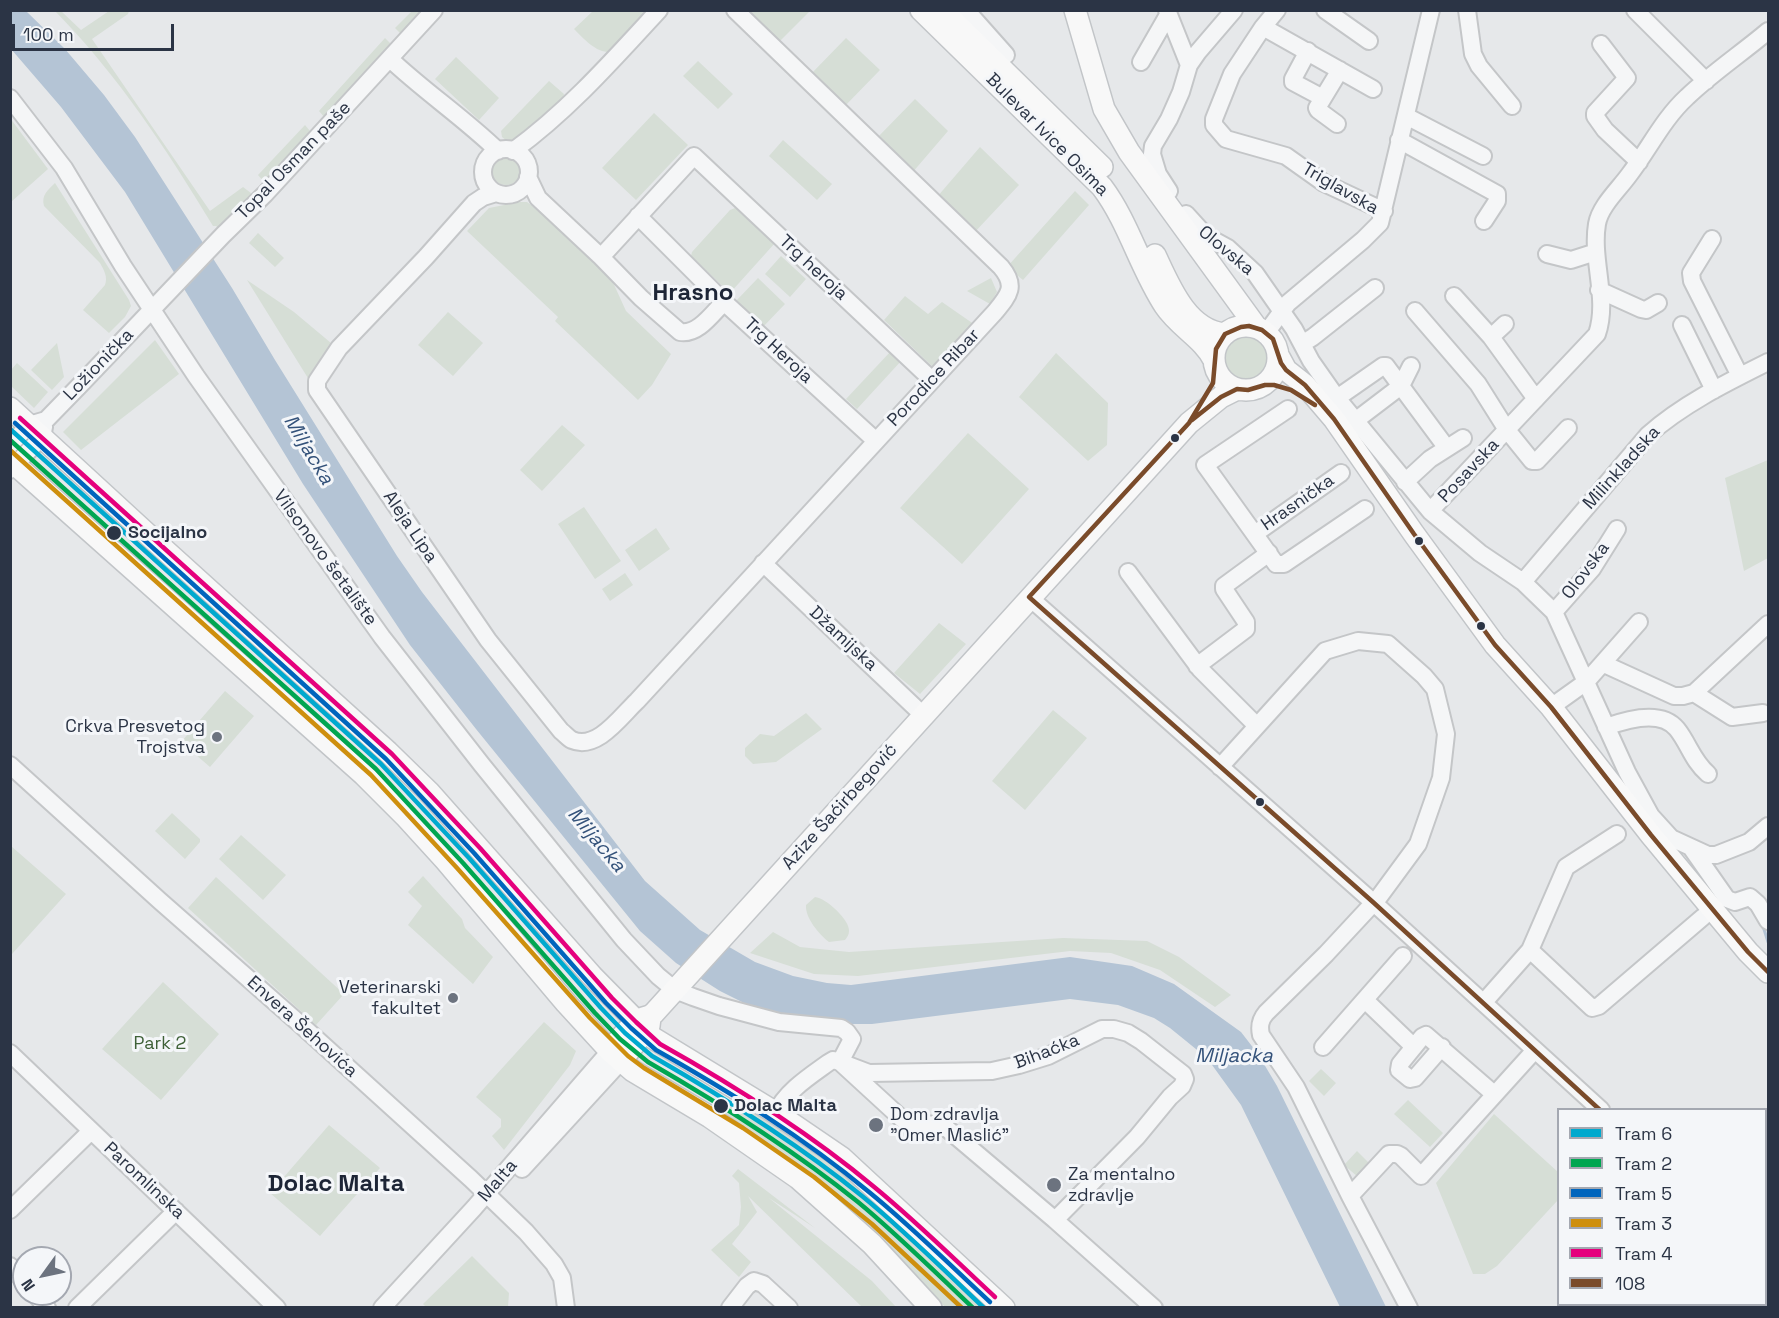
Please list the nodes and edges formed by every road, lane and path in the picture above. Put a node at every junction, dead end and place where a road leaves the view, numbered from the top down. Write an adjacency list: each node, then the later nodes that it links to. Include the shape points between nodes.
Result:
1 (434, 10): 21 (street, Topal Osman paše)
2 (659, 10): 33 (street, via 545,127)
3 (735, 10): 68 (street, Porodice Ribar, via 1008,276 1011,284 1007,297)
4 (921, 10): 65 (main road, Bulevar Ivice Osima, via 1102,187 1120,215 1163,304 1182,327 1205,345)
5 (942, 10): 60 (main road, Bulevar Ivice Osima, via 1104,169 1134,212 1184,308 1208,330)
6 (966, 10): 20 (street)
7 (1075, 10): 48 (main road, via 1111,123)
8 (1234, 10): 23 (street, Olovska)
9 (1276, 10): 15 (street, Triglavska)
10 (1324, 10): 17 (street)
11 (1431, 10): 30 (street)
12 (1467, 10): 29 (street, via 1473,54)
13 (1635, 10): 25 (street)
14 (1168, 13): 22 (street); 23 (street)
15 (1263, 27): 19 (street); 40 (street, Triglavska, via 1232,74 1214,119 1217,131 1227,139 1286,156 1324,183)
16 (1766, 36): 25 (street, Posavska)
17 (1369, 41)
18 (1601, 44): 35 (street, via 1627,78 1595,116)
19 (1308, 51): 24 (street); 28 (street, via 1293,82)
20 (1006, 55)
21 (390, 59): 33 (street); 54 (street, Topal Osman paše)
22 (1141, 62)
23 (1189, 65): 47 (street, Olovska, via 1169,119 1155,140 1154,163 1161,180 1198,230)
24 (1340, 70): 26 (street); 28 (street)
25 (1706, 81): 35 (street, Posavska, via 1668,118)
26 (1373, 89)
27 (10, 98): 54 (street, Vilsonovo šetalište, via 64,168)
28 (1323, 98): 31 (street, via 1318,110)
29 (1512, 106)
30 (1406, 116): 32 (street); 34 (street)
31 (1337, 123)
32 (1399, 140): 40 (street); 42 (street, via 1497,194 1497,201)
33 (506, 155): 36 (street, via 483,168); 37 (street, via 528,170)
34 (1483, 156)
35 (1640, 162): 44 (street, Posavska, via 1597,222)
36 (483, 176): 38 (street); 39 (street)
37 (524, 183): 38 (street, via 507,195); 46 (street)
38 (496, 193): 39 (street)
39 (474, 203): 109 (street, Aleja Lipa, via 339,348 317,381 317,390 488,640 561,731 571,740)
40 (1384, 211): 56 (street, Triglavska, via 1380,223 1363,240)
41 (638, 216): 46 (street); 52 (street, Trg Heroja); 68 (street, Trg heroja, via 694,156)
42 (1484, 221)
43 (1712, 239): 67 (street, via 1691,273 1692,281)
44 (1596, 252): 45 (street, via 1571,260); 50 (street, Posavska)
45 (1547, 254)
46 (601, 257): 52 (street, via 680,333 696,330)
47 (1240, 257): 48 (street); 56 (street, Olovska)
48 (1221, 280): 59 (main road); 60 (main road, via 1234,310)
49 (1375, 288): 62 (street)
50 (1599, 290): 53 (street, via 1641,309); 74 (street, Posavska, via 1601,318 1597,334)
51 (1454, 296): 61 (street)
52 (724, 302): 83 (street, Trg Heroja)
53 (1658, 303)
54 (152, 310): 79 (street, Ložionička); 122 (street, Vilsonovo šetalište, via 382,637 482,765 624,940 658,976)
55 (1415, 310): 81 (street, via 1478,384)
56 (1281, 311): 59 (street, Triglavska); 62 (street, Olovska)
57 (1505, 324): 61 (street)
58 (1682, 324): 72 (street)
59 (1261, 330): 60 (main road, via 1249,326); 63 (main road, via 1273,339)
60 (1229, 332): 65 (main road, via 1219,342)
61 (1491, 337): 74 (street)
62 (1302, 344): 73 (street, Olovska)
63 (1279, 357): 69 (main road, via 1277,368); 77 (main road, via 1286,370)
64 (1768, 362): 67 (street, Milinkladska)
65 (1215, 363): 71 (main road, via 1220,376); 78 (main road, Azize Šaćirbegović, via 1209,391)
66 (1411, 366): 70 (street)
67 (1740, 376): 72 (street, Milinkladska)
68 (932, 380): 83 (street, Porodice Ribar)
69 (1265, 385): 71 (main road); 77 (main road, via 1291,390)
70 (1401, 386): 73 (street, via 1389,368 1383,366); 77 (street); 84 (street)
71 (1237, 389): 78 (main road, Azize Šaćirbegović)
72 (1714, 390): 95 (street, Milinkladska, via 1667,418 1648,435)
73 (1337, 398): 77 (street, Olovska)
74 (1536, 399): 81 (street, Posavska)
75 (10, 408): 79 (main road)
76 (1288, 409): 91 (street, Hrasnička, via 1206,465)
77 (1345, 420): 87 (street, Olovska); 104 (main road, via 1485,632)
78 (1189, 423): 96 (main road, Azize Šaćirbegović)
79 (39, 428): 85 (street, Ložionička); 125 (main road, via 396,760)
80 (1568, 428): 81 (street, Posavska, via 1534,462)
81 (1507, 430): 89 (street, Posavska)
82 (1463, 438): 84 (street)
83 (876, 441): 93 (street, Porodice Ribar)
84 (1446, 447): 87 (street)
85 (12, 460): 130 (main road, via 372,783 446,861)
86 (1341, 474): 91 (street, Hrasnička)
87 (1405, 482): 89 (street, Olovska)
88 (1365, 509): 92 (street, Hrasnička, via 1284,564 1276,564)
89 (1430, 512): 95 (street, Olovska)
90 (1617, 529): 97 (street, Olovska, via 1592,569)
91 (1256, 533): 92 (street, Hrasnička)
92 (1269, 553): 101 (street, Hrasnička, via 1224,586 1246,622 1246,629)
93 (763, 563): 106 (street, Džamijska); 109 (street, Porodice Ribar, via 637,701 598,738)
94 (1128, 572): 101 (street)
95 (1523, 582): 97 (street, Olovska)
96 (1029, 597): 106 (main road, Azize Šaćirbegović); 111 (street)
97 (1554, 612): 102 (street, Olovska)
98 (1639, 622): 100 (street)
99 (1768, 624): 103 (street)
100 (1604, 664): 102 (street); 103 (street, via 1674,696)
101 (1197, 666): 107 (street)
102 (1586, 682): 104 (street); 108 (street, Olovska)
103 (1695, 693): 105 (street, via 1732,717)
104 (1551, 707): 121 (main road, via 1651,835)
105 (1762, 713)
106 (924, 715): 122 (main road, Azize Šaćirbegović)
107 (1257, 726): 111 (street); 116 (street, via 1325,651 1358,641 1388,644 1435,689 1446,734 1441,778 1418,844)
108 (1606, 727): 112 (street, via 1635,719 1670,722); 115 (street, Olovska, via 1651,816 1671,838)
109 (580, 741)
110 (10, 765): 138 (street, Envera Šehovića)
111 (1220, 767): 116 (street)
112 (1708, 774)
113 (1768, 826): 115 (street, via 1749,842 1716,855)
114 (1617, 834): 119 (street, via 1566,867)
115 (1692, 848): 118 (street, via 1727,899 1754,899)
116 (1374, 903): 124 (street); 137 (street, via 1266,1013 1260,1024 1261,1035 1296,1087)
117 (1702, 917): 119 (street, via 1592,1008)
118 (1768, 921)
119 (1530, 950): 124 (street)
120 (1403, 956): 123 (street)
121 (1768, 972)
122 (683, 982): 125 (main road, Azize Šaćirbegović); 132 (street, via 719,1006 779,1022 841,1028 852,1039)
123 (1365, 1000): 126 (street); 127 (street)
124 (1484, 1002): 129 (street)
125 (643, 1025): 130 (main road, Azize Šaćirbegović); 135 (main road, via 662,1045)
126 (1323, 1047)
127 (1413, 1047): 128 (street, via 1426,1035); 128 (street, via 1399,1067 1410,1079)
128 (1442, 1047): 133 (street)
129 (1534, 1050): 133 (street); 134 (street)
130 (615, 1056): 138 (street, Malta); 149 (main road, via 798,1178 872,1244)
131 (12, 1057): 136 (street, Paromlinska)
132 (840, 1062): 135 (street, via 833,1060 798,1086); 141 (street, via 907,1122 944,1126); 141 (street, Bihaćka, via 869,1073 992,1071 1048,1056 1102,1029 1121,1031 1141,1041 1183,1074 1182,1086)
133 (1494, 1094): 137 (street, via 1422,1176 1401,1156 1389,1154)
134 (1599, 1108)
135 (776, 1113): 150 (main road, via 842,1158)
136 (91, 1131): 139 (street); 140 (street, Paromlinska)
137 (1350, 1196): 152 (street)
138 (490, 1197): 144 (street, Malta); 145 (street, Malta); 146 (street, Envera Šehovića, via 554,1264 562,1278)
139 (10, 1210)
140 (176, 1211): 142 (street); 143 (street, Paromlinska)
141 (1055, 1220): 151 (street)
142 (77, 1308)
143 (277, 1308)
144 (382, 1308)
145 (397, 1308)
146 (566, 1308)
147 (730, 1308): 148 (street, via 754,1281 763,1284)
148 (789, 1308)
149 (931, 1308)
150 (1004, 1308)
151 (1154, 1308)
152 (1409, 1308)

